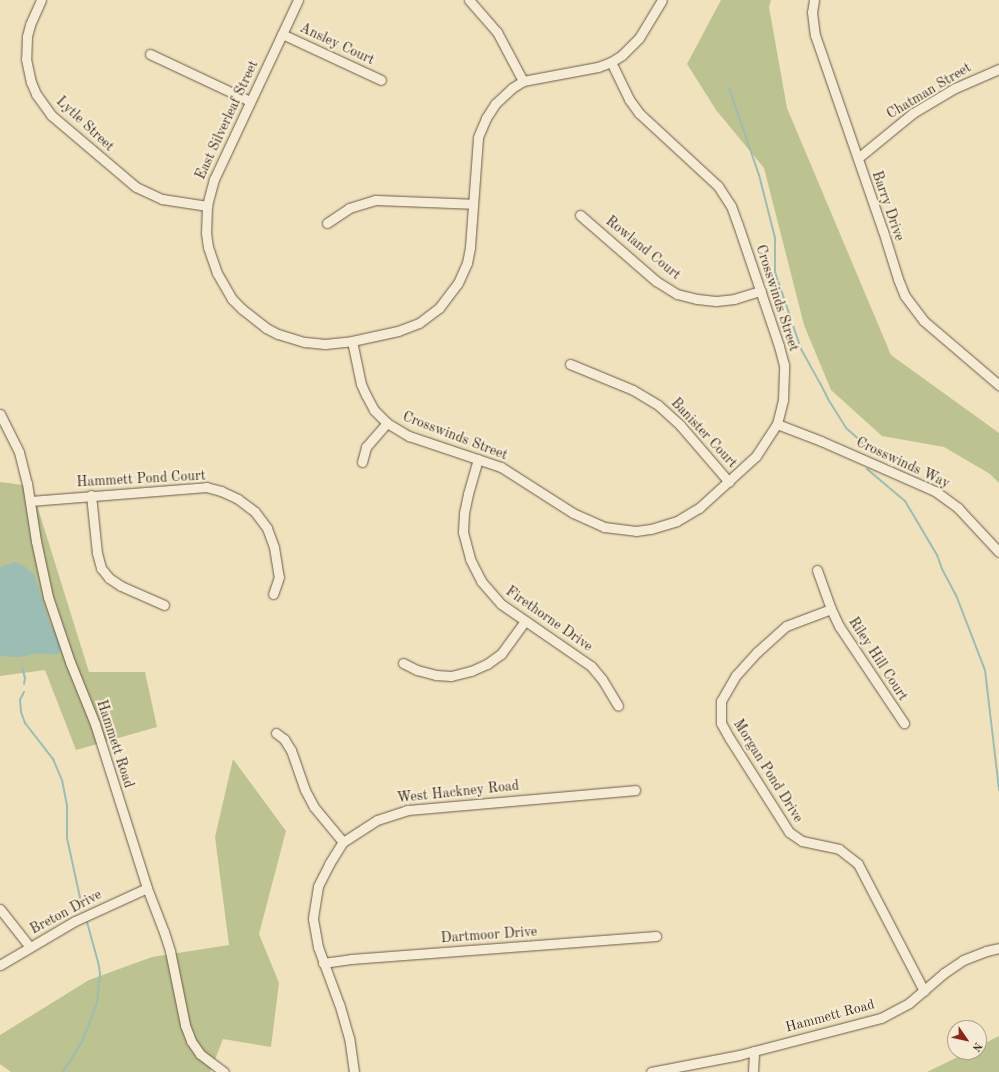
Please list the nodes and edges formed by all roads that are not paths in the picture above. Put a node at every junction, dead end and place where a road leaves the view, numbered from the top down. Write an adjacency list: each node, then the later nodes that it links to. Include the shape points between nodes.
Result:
1 (41, 0): 15 (street, Lytle Street, via 27,36 26,59 36,94 51,115 136,188 162,199)
2 (298, 0): 6 (street, East Silverleaf Street)
3 (469, 0): 11 (street, via 497,32)
4 (662, 0): 8 (street, via 639,38)
5 (814, 0): 13 (street, Barry Drive, via 812,12 815,35)
6 (282, 34): 10 (street, Ansley Court); 12 (street, East Silverleaf Street)
7 (150, 54): 12 (street)
8 (611, 62): 11 (street, via 598,67); 18 (street, Crosswinds Street, via 639,114 706,174 726,196)
9 (999, 69): 13 (street, Chatman Street, via 955,88 913,113)
10 (381, 80)
11 (523, 81): 14 (street, East Silverleaf Street, via 495,104 482,126 476,148)
12 (250, 101): 15 (street, East Silverleaf Street, via 214,179)
13 (858, 158): 21 (street, Barry Drive, via 898,279 910,304 924,321)
14 (473, 204): 17 (street, via 374,200 349,208); 19 (street, East Silverleaf Street, via 467,263 446,301 429,316 409,328)
15 (207, 206): 19 (street, East Silverleaf Street, via 206,233 212,260 224,287 242,309 266,328 292,339 325,344)
16 (580, 215): 18 (street, Rowland Court, via 656,281 677,294 716,301)
17 (326, 223)
18 (761, 292): 24 (street, Crosswinds Street, via 784,364 783,400)
19 (352, 341): 23 (street, Crosswinds Street, via 366,395 374,410)
20 (570, 364): 27 (street, Banister Court, via 632,390 658,405 680,424)
21 (999, 385)
22 (0, 414): 29 (street, Hammett Road, via 19,452)
23 (387, 423): 25 (street, Crosswinds Street, via 409,436); 26 (street, via 366,447)
24 (777, 424): 27 (street, Crosswinds Street, via 756,456); 30 (street, Crosswinds Way, via 935,492 958,508)
25 (478, 459): 27 (street, Crosswinds Street, via 513,474 586,520 604,527 623,530 651,529 677,521 699,508); 35 (street, Firethorne Drive, via 464,513 467,550 487,590)
26 (362, 462)
27 (729, 482)
28 (90, 495): 29 (street, Hammett Pond Court); 32 (street, Hammett Pond Court, via 206,487 238,499 255,512 267,528 274,547 279,577); 33 (street, via 96,553 101,568 109,578 121,586)
29 (30, 501): 42 (street, Hammett Road, via 48,598 95,724)
30 (999, 552)
31 (817, 570): 34 (street, Riley Hill Court)
32 (273, 594)
33 (164, 605)
34 (831, 609): 38 (street, Riley Hill Court, via 839,626); 49 (street, Morgan Pond Drive, via 786,626 757,652 736,675 721,701 721,723 789,832 802,841 839,849 858,864)
35 (525, 621): 36 (street, via 501,654 471,671 451,676 436,675); 37 (street, Firethorne Drive, via 591,666)
36 (403, 663)
37 (618, 706)
38 (904, 723)
39 (276, 733): 41 (street, via 284,739 291,750 314,807)
40 (635, 790): 41 (street, West Hackney Road, via 407,810 377,820)
41 (343, 842): 47 (street, West Hackney Road, via 323,873 314,901 314,933)
42 (147, 888): 45 (street, Breton Drive, via 75,921); 51 (street, Hammett Road, via 170,952 189,1036 200,1054)
43 (0, 909): 45 (street)
44 (656, 936): 47 (street, Dartmoor Drive)
45 (30, 947): 48 (street, Breton Drive)
46 (999, 948): 49 (street, Hammett Road, via 963,960)
47 (323, 963): 52 (street, West Hackney Road, via 347,1031)
48 (0, 965)
49 (924, 991): 50 (street, Hammett Road, via 909,1003 881,1018)
50 (754, 1051): 53 (street, Hammett Road); 54 (street)
51 (224, 1072)
52 (354, 1072)
53 (651, 1072)
54 (753, 1072)

